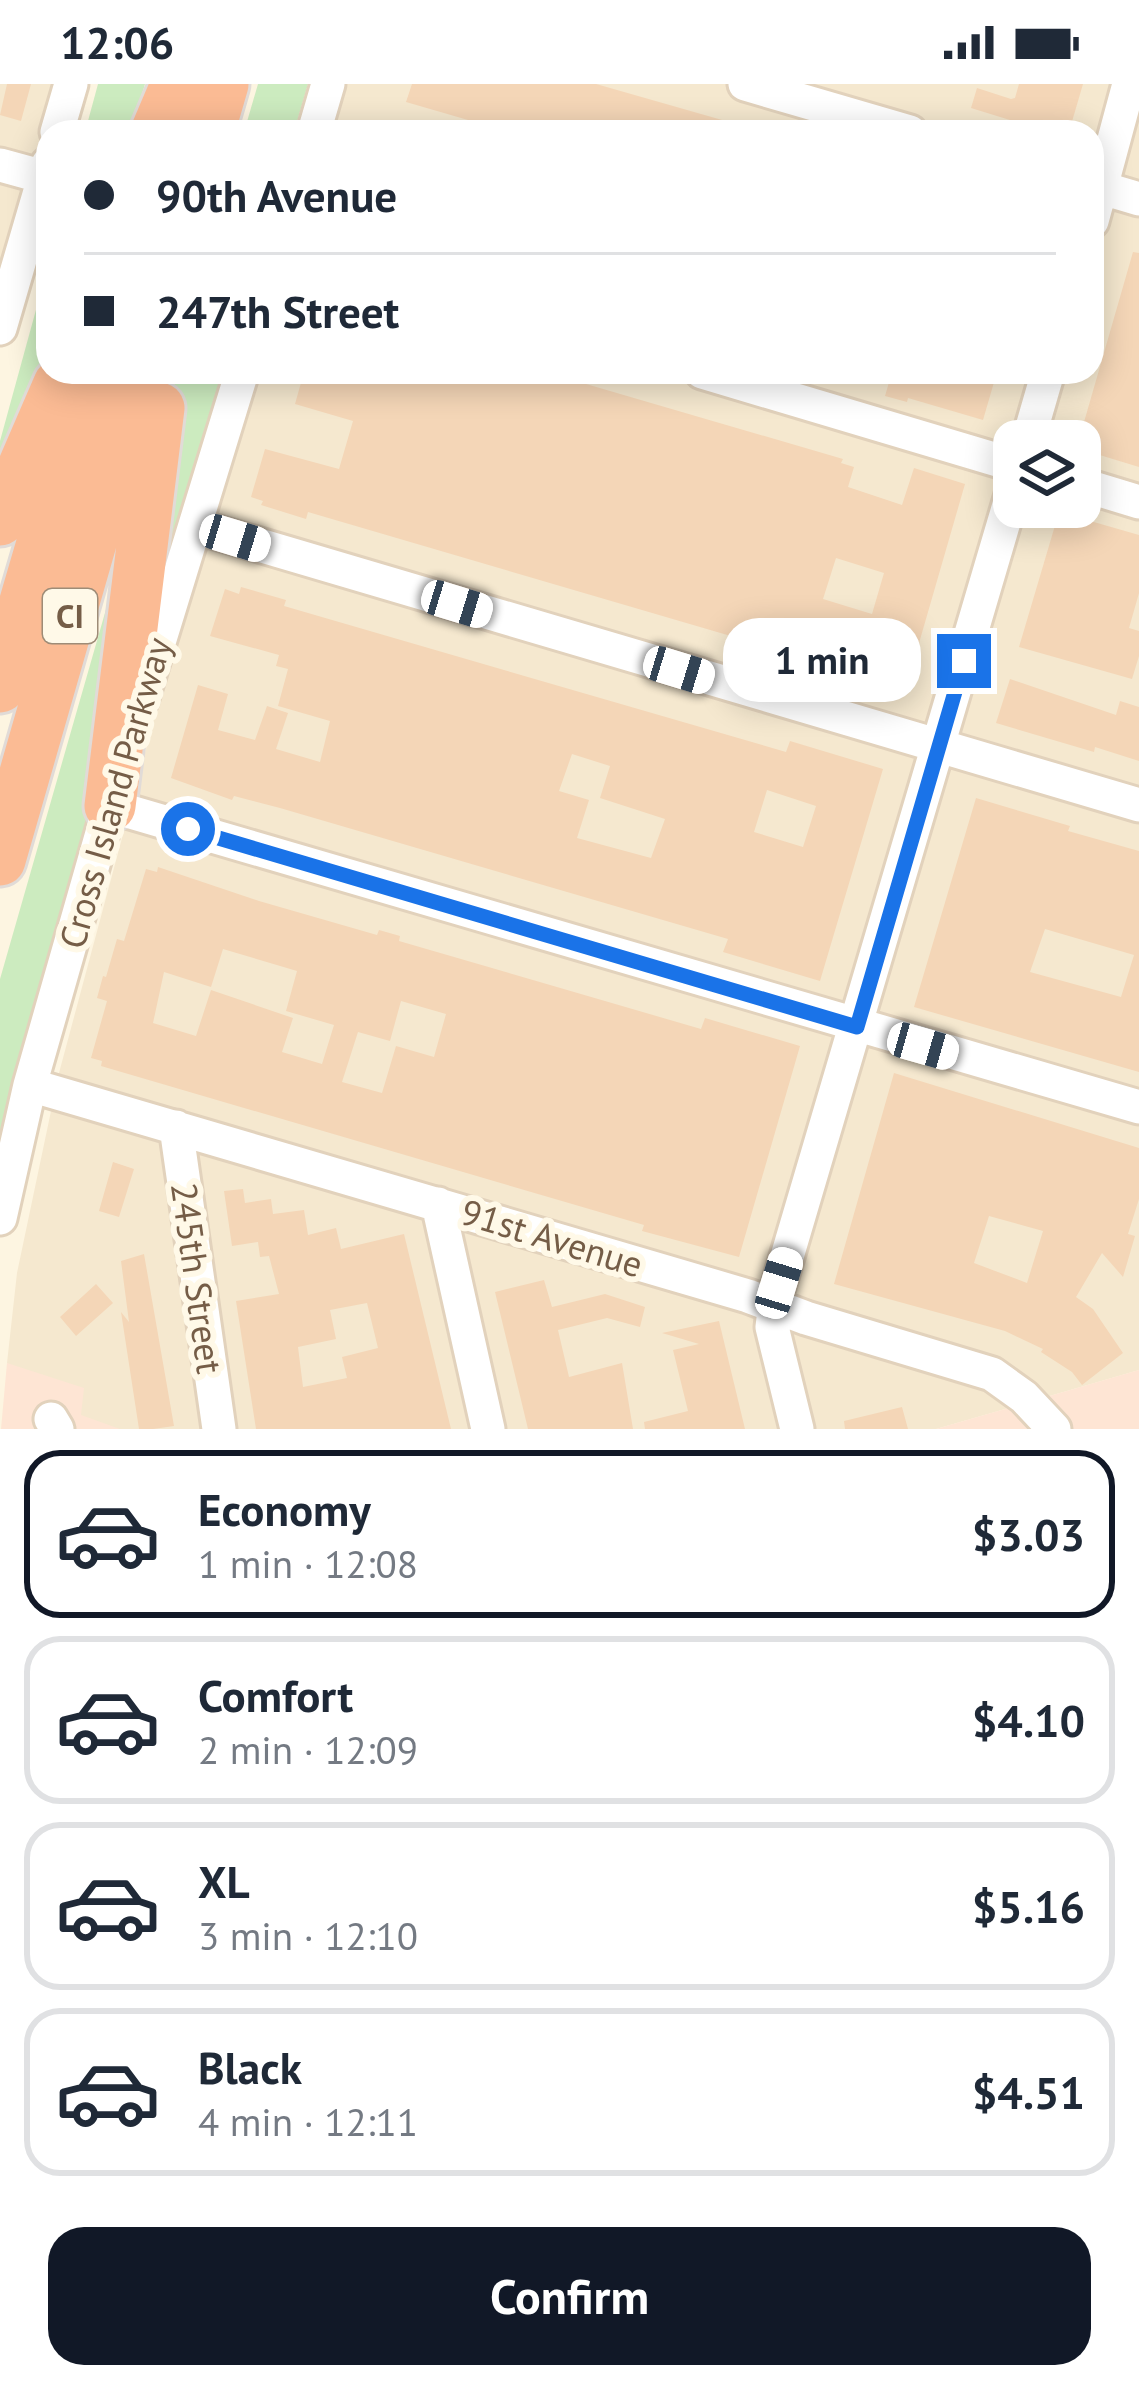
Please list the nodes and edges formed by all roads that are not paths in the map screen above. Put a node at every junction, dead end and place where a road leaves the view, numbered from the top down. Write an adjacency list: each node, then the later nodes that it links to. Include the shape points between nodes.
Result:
1 (71, 84): 5 (street)
2 (328, 84): 6 (street)
3 (745, 84): 7 (street)
4 (1129, 84): 9 (street)
5 (60, 120)
6 (318, 120)
7 (869, 120)
8 (0, 165): 10 (street)
9 (1104, 168)
10 (36, 169)
11 (1104, 198): 12 (street)
12 (1139, 199)
13 (36, 204): 14 (street)
14 (0, 328)
15 (59, 384): 26 (highway)
16 (88, 384): 29 (highway, CI)
17 (137, 384): 33 (highway, CI)
18 (165, 384): 32 (highway)
19 (238, 384): 27 (street, Cross Island Parkway)
20 (742, 384): 23 (street)
21 (1045, 384): 22 (street)
22 (1034, 420)
23 (993, 459)
24 (1101, 490): 25 (street)
25 (1139, 502)
26 (0, 520)
27 (195, 526): 30 (street); 32 (street, Cross Island Parkway)
28 (1002, 528): 30 (street)
29 (0, 687)
30 (938, 747): 31 (street); 34 (street)
31 (1139, 805)
32 (110, 806): 34 (street); 35 (street, Cross Island Parkway)
33 (0, 860)
34 (857, 1027): 36 (street); 40 (street)
35 (30, 1084): 37 (street, 91st Avenue); 39 (street, Cross Island Parkway)
36 (1139, 1108)
37 (176, 1127): 38 (street, 91st Avenue); 41 (street, 245th Street)
38 (438, 1204): 40 (street, 91st Avenue); 42 (street)
39 (0, 1218)
40 (774, 1307): 43 (street); 44 (street, 91st Avenue, via 992,1374)
41 (219, 1429)
42 (488, 1429)
43 (797, 1429)
44 (1054, 1429)

